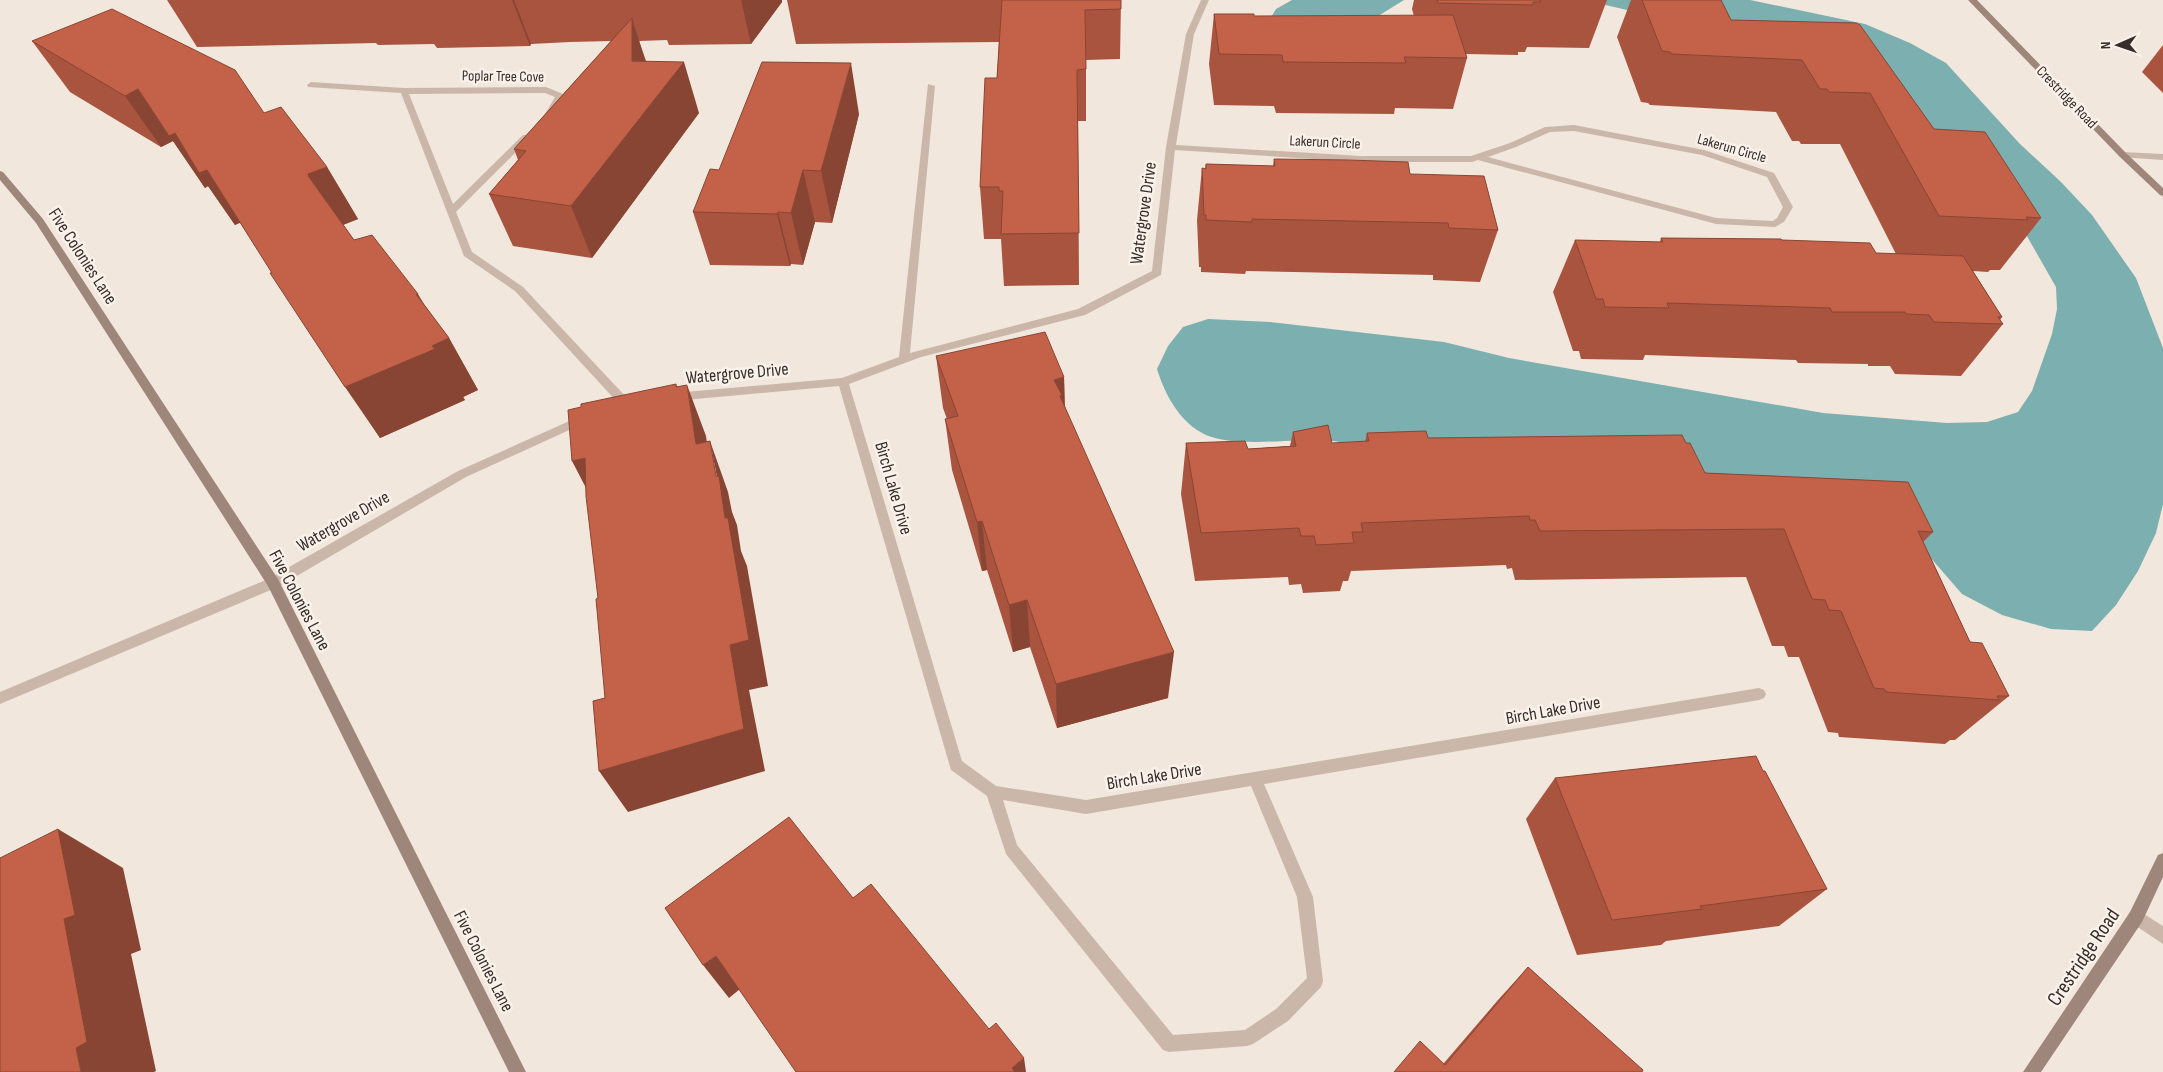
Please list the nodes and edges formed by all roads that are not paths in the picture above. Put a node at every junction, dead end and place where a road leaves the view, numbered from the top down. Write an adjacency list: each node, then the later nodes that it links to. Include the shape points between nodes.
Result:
1 (1205, 0): 8 (street, Watergrove Drive, via 1190,34)
2 (1972, 0): 9 (street, Crestridge Road)
3 (311, 85): 5 (street, Poplar Tree Cove)
4 (931, 86): 15 (street)
5 (404, 91): 6 (street, Poplar Tree Cove, via 546,90 560,96); 14 (street)
6 (545, 119)
7 (532, 132): 14 (street)
8 (1171, 147): 11 (street, Lakerun Circle, via 1361,159); 15 (street, Watergrove Drive, via 1157,273 1081,312)
9 (2123, 156): 10 (street); 13 (street, Crestridge Road)
10 (2163, 156)
11 (1478, 157): 11 (street, Lakerun Circle, via 1548,129 1574,128 1704,153 1764,172 1771,175 1788,207 1775,224 1716,221)
12 (0, 174): 20 (street, Five Colonies Lane, via 40,221)
13 (2163, 193)
14 (451, 212): 18 (street, via 468,254 519,290)
15 (904, 359): 16 (street, Watergrove Drive)
16 (843, 382): 17 (street, Watergrove Drive); 24 (street, Birch Lake Drive, via 956,765)
17 (661, 398)
18 (623, 402)
19 (597, 413): 20 (street, Watergrove Drive, via 462,474)
20 (273, 583): 22 (street, Watergrove Drive); 28 (street, Five Colonies Lane)
21 (1759, 694): 23 (street, Birch Lake Drive)
22 (0, 698)
23 (1256, 779): 24 (street, Birch Lake Drive, via 1086,807); 24 (street, via 1305,897 1315,981 1282,1015 1247,1038 1169,1044 1011,849)
24 (993, 792)
25 (2163, 860): 26 (street, Crestridge Road)
26 (2136, 917): 27 (street); 29 (street, Crestridge Road)
27 (2163, 936)
28 (518, 1072)
29 (2031, 1072)

